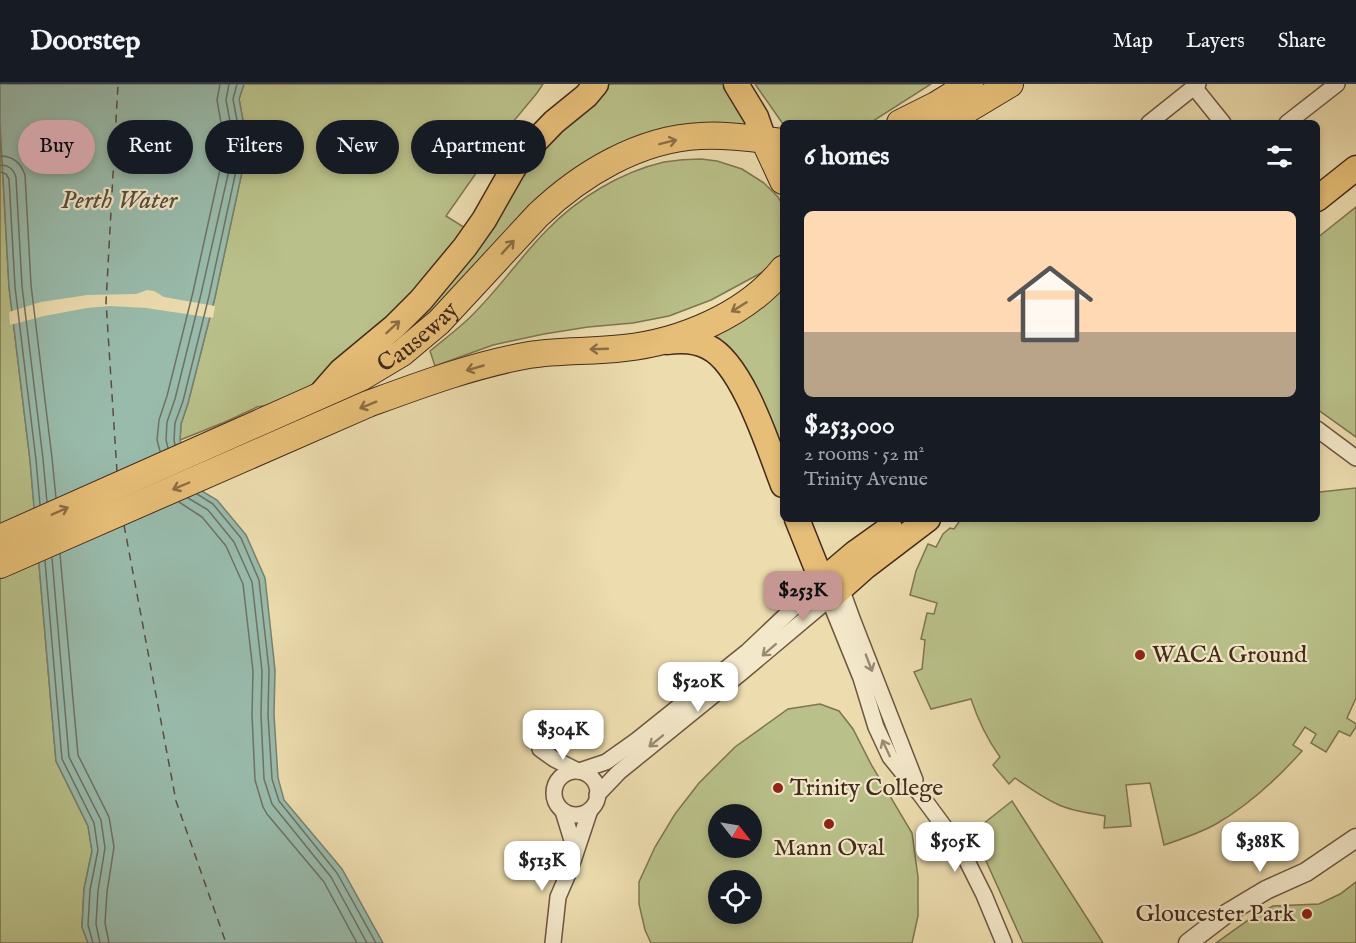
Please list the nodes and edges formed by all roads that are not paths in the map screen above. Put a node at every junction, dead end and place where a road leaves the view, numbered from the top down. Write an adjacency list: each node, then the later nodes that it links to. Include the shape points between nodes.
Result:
1 (596, 84): 20 (main road, one-way to 1, via 341,371 421,300 484,220 524,153)
2 (736, 84): 12 (main road)
3 (970, 84): 7 (highway)
4 (1010, 84): 8 (highway)
5 (1337, 84): 11 (street)
6 (1196, 86): 9 (street); 10 (street)
7 (906, 120)
8 (950, 120)
9 (1153, 120)
10 (1221, 120)
11 (1291, 120)
12 (773, 141): 14 (highway); 20 (highway, Causeway, one-way to 12, via 362,377 402,353 439,322 538,215 582,178 625,155 674,140 723,136)
13 (1356, 168): 16 (main road)
14 (780, 169)
15 (1356, 185): 17 (main road)
16 (1320, 197)
17 (1320, 213)
18 (780, 272): 19 (highway, Causeway, one-way to 19, via 737,309 694,331)
19 (657, 343): 25 (main road, via 694,342 710,347 728,364 749,400); 30 (highway, Causeway, one-way to 30, via 551,352 470,369 368,404 234,463)
20 (320, 395): 30 (highway, Causeway, one-way to 20)
21 (1320, 431): 23 (street)
22 (1320, 441): 24 (street)
23 (1356, 458)
24 (1356, 468)
25 (780, 478)
26 (799, 522): 31 (main road)
27 (814, 522): 31 (main road)
28 (898, 522): 31 (main road, via 855,554)
29 (924, 522): 31 (main road, via 866,567)
30 (4, 549)
31 (832, 585): 32 (street, via 637,740 606,762); 34 (street, one-way to 34, via 741,674 619,772); 40 (street, via 851,618 920,794 967,861)
32 (578, 771): 33 (street, via 561,777); 33 (street, via 540,749); 34 (street, via 592,778)
33 (555, 788): 36 (street, via 556,803)
34 (597, 795): 35 (street)
35 (590, 810): 36 (street, via 573,815); 38 (street)
36 (563, 811): 38 (street)
37 (1356, 838): 41 (street, via 1306,872 1226,914)
38 (575, 850): 39 (street, via 558,897)
39 (554, 943)
40 (1004, 943)
41 (1188, 943)

